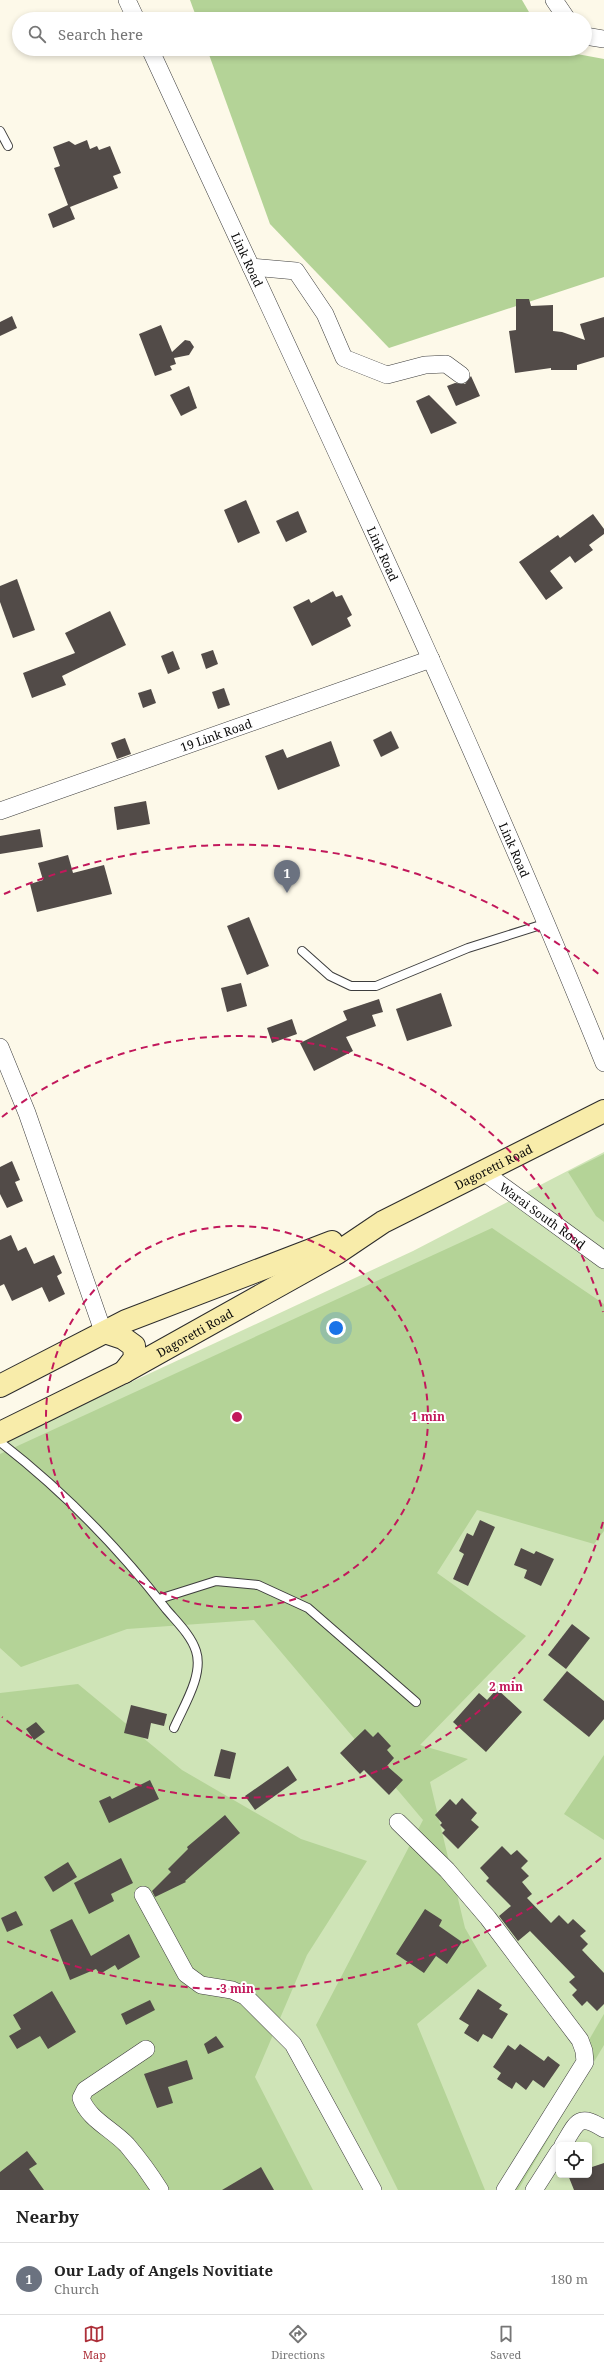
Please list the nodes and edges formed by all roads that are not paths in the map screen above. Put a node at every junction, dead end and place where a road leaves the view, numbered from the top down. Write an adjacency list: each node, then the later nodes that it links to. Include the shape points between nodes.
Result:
1 (127, 0): 3 (street)
2 (554, 0): 4 (street)
3 (133, 12)
4 (562, 12)
5 (592, 37): 6 (street)
6 (604, 39)
7 (153, 56): 10 (street, Link Road)
8 (0, 131): 9 (lane)
9 (8, 146)
10 (251, 267): 11 (street, via 296,271 325,314 344,358 387,375 425,365 446,364); 12 (street, Link Road)
11 (461, 375)
12 (431, 659): 13 (street, 19 Link Road); 14 (street, Link Road)
13 (0, 811)
14 (547, 923): 15 (lane, via 468,948 376,986 351,986 330,976); 17 (street, Link Road)
15 (302, 951)
16 (0, 1047): 22 (street)
17 (604, 1063)
18 (604, 1111): 19 (main road, Dagoretti Road)
19 (482, 1171): 20 (main road, Dagoretti Road); 21 (street, Warai South Road)
20 (383, 1222): 22 (main road, Dagoretti Road, via 126,1321); 23 (main road, Dagoretti Road, via 337,1252)
21 (604, 1260)
22 (104, 1333): 23 (main road, via 123,1338 134,1346 135,1358); 24 (main road, Dagoretti Road)
23 (124, 1372): 25 (main road, Dagoretti Road)
24 (0, 1386)
25 (0, 1433)
26 (0, 1442): 27 (lane, via 41,1473 89,1519)
27 (159, 1599): 28 (lane, via 216,1581 258,1584 308,1608); 29 (lane, via 190,1639 196,1651 197,1668)
28 (416, 1702)
29 (174, 1728)
30 (398, 1822): 38 (street, via 447,1870 488,1918 580,2040 584,2051 585,2062)
31 (143, 1895): 37 (street, via 186,1974 193,1981 201,1985 232,1990 245,1996 293,2044)
32 (146, 2049): 36 (street, via 85,2090 80,2098 92,2117 127,2145)
33 (604, 2129): 34 (street, via 591,2120 582,2120 576,2124)
34 (565, 2142)
35 (556, 2156): 39 (street)
36 (160, 2190)
37 (373, 2190)
38 (505, 2190)
39 (534, 2190)

